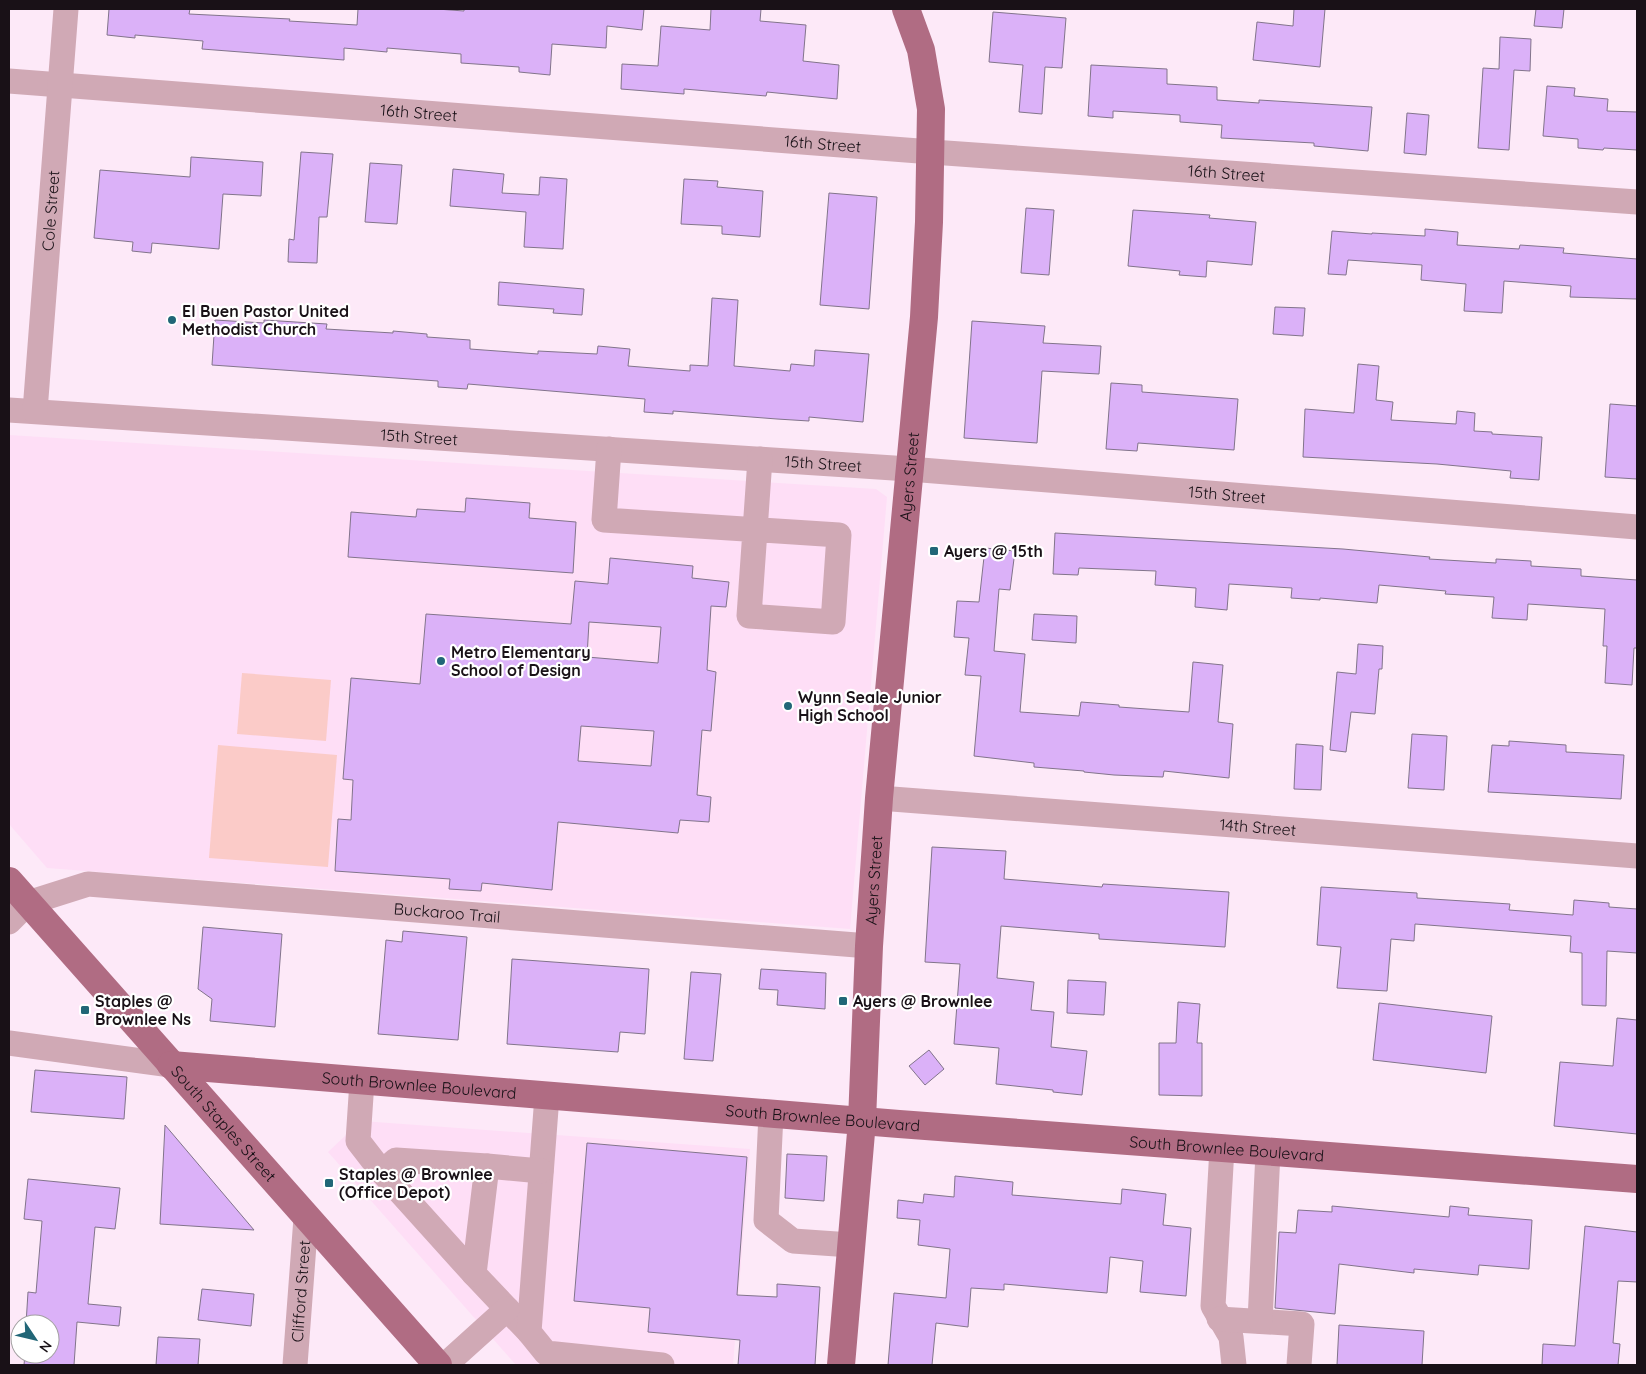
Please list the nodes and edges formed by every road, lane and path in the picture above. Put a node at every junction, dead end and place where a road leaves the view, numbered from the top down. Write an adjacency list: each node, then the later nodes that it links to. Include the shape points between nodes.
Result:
1 (66, 9): 4 (street, Cole Street)
2 (906, 9): 5 (main road, Ayers Street, via 922,50 931,109)
3 (9, 81): 4 (street, 16th Street)
4 (60, 85): 5 (street, 16th Street); 8 (street, Cole Street)
5 (932, 152): 6 (street, 16th Street); 11 (main road, Ayers Street, via 924,317)
6 (1637, 202)
7 (9, 410): 8 (street, 15th Street)
8 (35, 411): 9 (street, 15th Street)
9 (609, 449): 10 (street, 15th Street); 13 (street, via 604,520)
10 (760, 459): 11 (street, 15th Street); 13 (street)
11 (909, 469): 12 (street, 15th Street); 14 (main road, Ayers Street)
12 (1637, 527)
13 (756, 530): 13 (street, via 749,616 833,622 839,535)
14 (879, 798): 15 (street, 14th Street); 19 (main road, Ayers Street)
15 (1637, 856)
16 (9, 881): 17 (main road, South Staples Street)
17 (28, 902): 18 (street); 19 (street, Buckaroo Trail, via 88,884); 21 (main road, South Staples Street)
18 (9, 922)
19 (869, 946): 25 (main road, Ayers Street)
20 (9, 1043): 21 (street, South Brownlee Boulevard)
21 (171, 1065): 22 (main road, South Brownlee Boulevard); 32 (main road, South Staples Street)
22 (362, 1081): 23 (main road, South Brownlee Boulevard); 29 (street, via 358,1141)
23 (547, 1096): 24 (main road, South Brownlee Boulevard); 30 (street)
24 (771, 1114): 25 (main road, South Brownlee Boulevard); 33 (street, via 766,1220 792,1241)
25 (862, 1121): 26 (main road, South Brownlee Boulevard); 33 (main road, Ayers Street)
26 (1222, 1148): 27 (main road, South Brownlee Boulevard); 36 (street, via 1213,1306)
27 (1268, 1152): 31 (main road, South Brownlee Boulevard); 37 (street)
28 (487, 1166): 29 (street, via 396,1160); 30 (street); 34 (street)
29 (382, 1172): 34 (street)
30 (541, 1172): 38 (street)
31 (1637, 1179)
32 (306, 1218): 39 (street, Clifford Street); 40 (main road, South Staples Street)
33 (851, 1245): 43 (main road, Ayers Street)
34 (474, 1274): 35 (street)
35 (507, 1309): 38 (street); 41 (street)
36 (1219, 1319): 37 (street); 44 (street, via 1231,1337)
37 (1260, 1321): 45 (street, via 1302,1324)
38 (529, 1332): 42 (street, via 546,1353)
39 (295, 1365)
40 (438, 1365)
41 (445, 1365)
42 (662, 1365)
43 (841, 1365)
44 (1234, 1365)
45 (1299, 1365)

